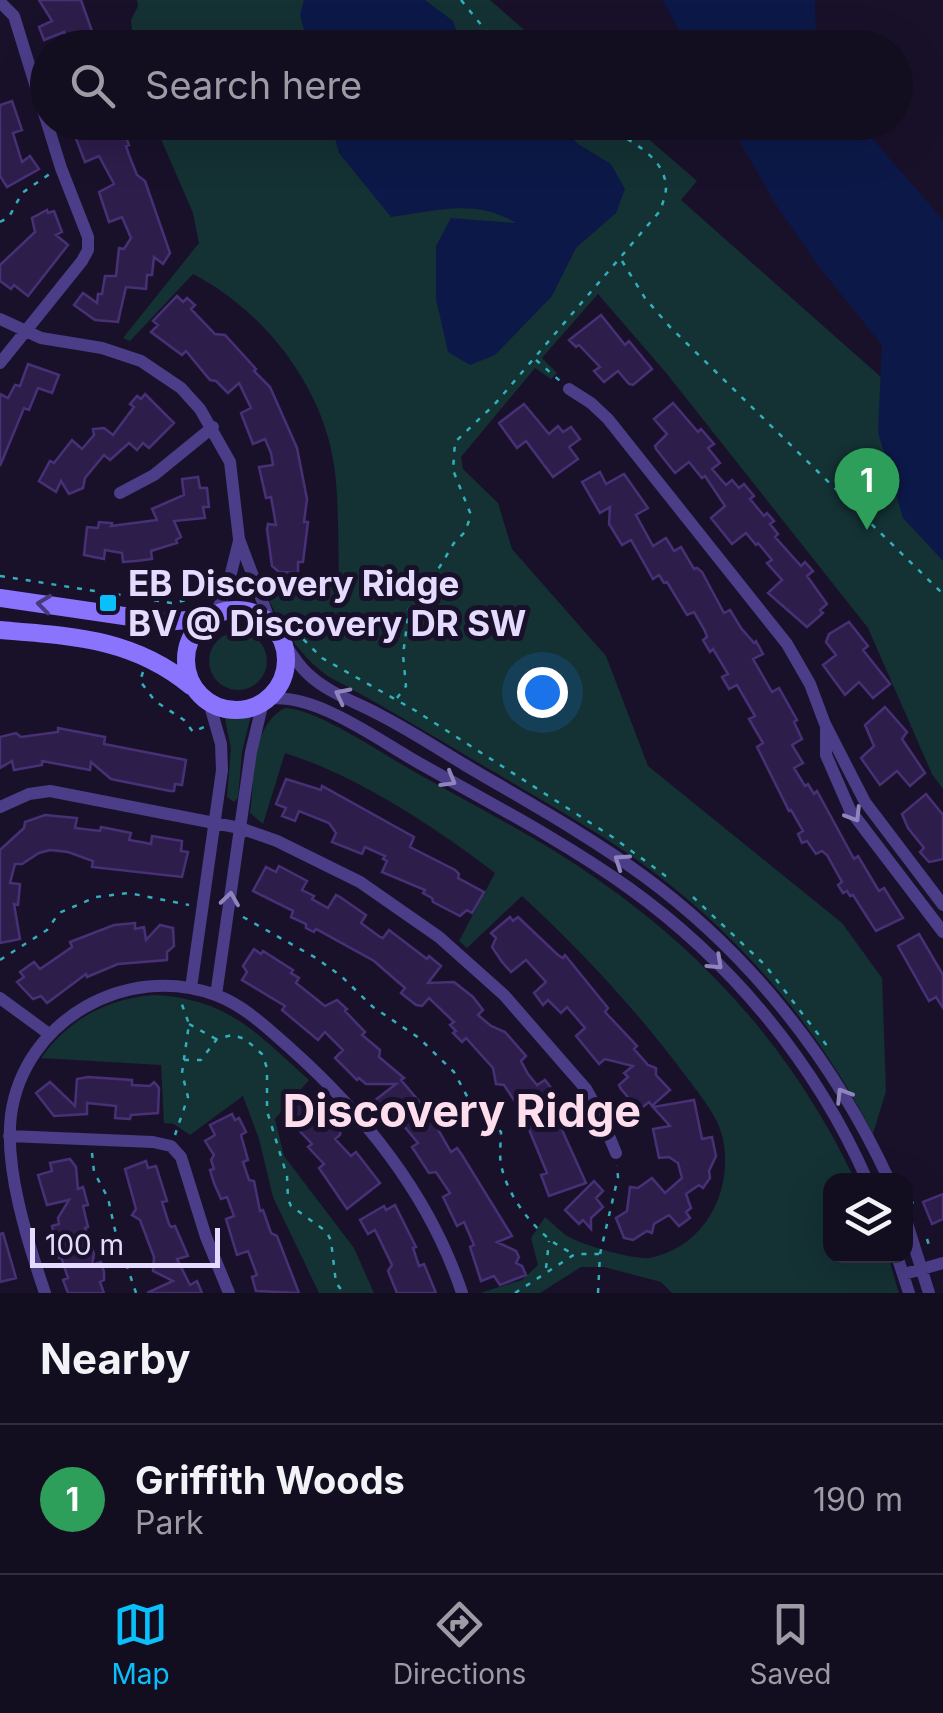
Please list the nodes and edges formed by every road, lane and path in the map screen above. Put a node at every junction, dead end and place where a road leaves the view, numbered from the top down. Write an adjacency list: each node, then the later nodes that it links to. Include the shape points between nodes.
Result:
1 (461, 0): 3 (path)
2 (0, 2): 4 (street, via 14,16)
3 (485, 30)
4 (30, 68)
5 (52, 140): 7 (street)
6 (633, 140): 9 (path, via 659,167 666,188 660,212)
7 (61, 168): 8 (path, via 32,184); 11 (street, via 88,250)
8 (0, 222)
9 (621, 260): 12 (path); 20 (path, via 670,327)
10 (0, 319): 11 (street)
11 (25, 332): 13 (street); 15 (street, via 141,361 181,388)
12 (535, 359): 14 (path); 27 (path, via 455,442 452,460 469,524 409,609 406,686)
13 (0, 363)
14 (569, 390): 30 (street, via 608,419 786,644)
15 (213, 427): 16 (street); 17 (street, via 230,462)
16 (120, 493)
17 (239, 539): 22 (street); 24 (street)
18 (0, 576): 19 (path, via 170,603 192,601)
19 (217, 586)
20 (943, 594)
21 (0, 598): 22 (street, one-way to 21, via 165,622)
22 (213, 616): 24 (street, via 244,611); 26 (street, via 188,644 187,668)
23 (0, 630): 26 (street, via 131,649 165,664)
24 (276, 631): 28 (street, via 285,671); 50 (street, one-way to 24, via 808,1041 700,922 585,837 315,680)
25 (142, 674): 29 (path, via 155,702 193,732)
26 (202, 696): 28 (street, via 230,710); 29 (street)
27 (396, 699)
28 (265, 701): 33 (street); 49 (street, one-way to 49, via 298,700 356,727 630,889 732,978 775,1028 807,1070)
29 (217, 724): 32 (street, via 222,770)
30 (826, 724): 34 (street, via 865,802); 37 (street, one-way to 37, via 826,756 842,795)
31 (0, 807): 32 (street, via 50,791)
32 (216, 823): 33 (street); 39 (street)
33 (240, 828): 39 (street, one-way to 33); 48 (street, via 360,882 463,957 586,1090)
34 (943, 904)
35 (190, 906): 38 (path, via 130,893 96,897 62,910 48,930)
36 (241, 916): 51 (path, via 341,976 442,1058 501,1132 506,1179)
37 (943, 932)
38 (0, 960)
39 (198, 990): 41 (path, via 180,1000); 42 (street, via 143,986 105,996); 64 (street, via 267,1027 372,1132 426,1213)
40 (0, 998): 42 (street)
41 (189, 1024): 43 (path); 44 (path)
42 (49, 1034): 45 (street, via 21,1079)
43 (217, 1039): 44 (path, via 201,1060); 63 (path, via 238,1036 262,1054 288,1199 327,1232 336,1283)
44 (184, 1060): 47 (path, via 187,1108)
45 (9, 1136): 46 (street); 60 (street)
46 (93, 1139): 47 (street); 61 (path, via 94,1172)
47 (171, 1146): 62 (street, via 184,1163)
48 (616, 1153): 54 (path, via 618,1178)
49 (864, 1173)
50 (885, 1173)
51 (549, 1240): 53 (path); 58 (path)
52 (913, 1240): 57 (street)
53 (574, 1254): 54 (path); 58 (path)
54 (600, 1254): 66 (path)
55 (943, 1262): 57 (street)
56 (900, 1263): 59 (street)
57 (923, 1269): 59 (street); 68 (street)
58 (546, 1270): 65 (path)
59 (904, 1274): 67 (street)
60 (45, 1293)
61 (136, 1293)
62 (230, 1293)
63 (344, 1293)
64 (462, 1293)
65 (515, 1293)
66 (598, 1293)
67 (909, 1293)
68 (929, 1293)

